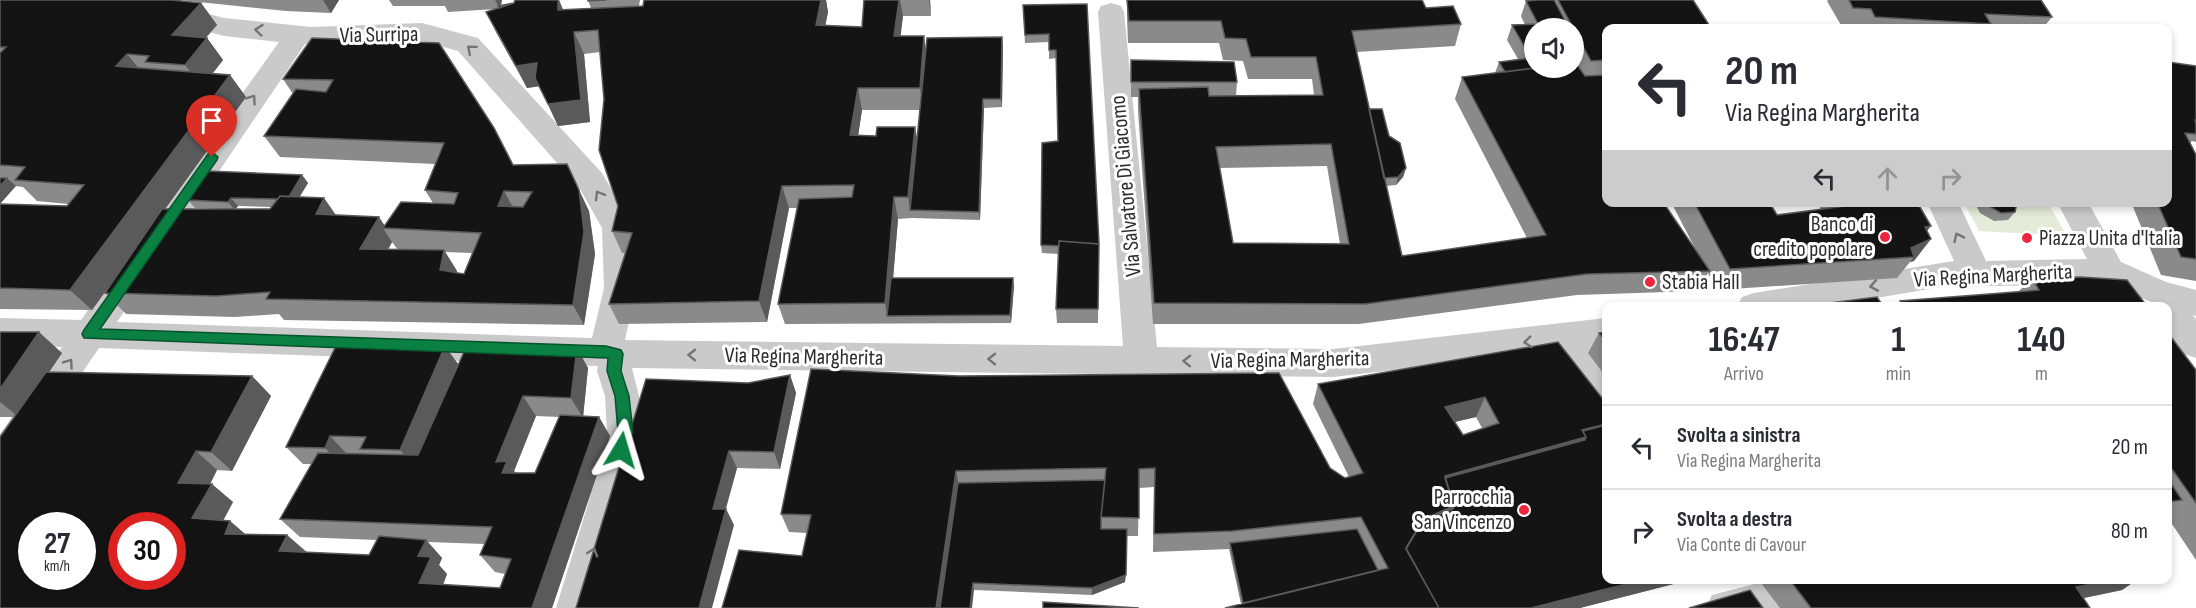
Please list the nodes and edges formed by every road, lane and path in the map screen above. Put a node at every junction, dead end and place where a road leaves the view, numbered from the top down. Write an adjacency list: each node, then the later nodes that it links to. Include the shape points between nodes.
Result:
1 (147, 7): 3 (street, Via Surripa, one-way to 1, via 224,27)
2 (1111, 12): 19 (street, Via Salvatore Di Giacomo)
3 (298, 34): 15 (street, one-way to 3); 18 (street, Via Surripa, one-way to 3, via 620,288 618,228 591,181 468,44 422,32)
4 (1943, 207): 7 (street, one-way to 4)
5 (2075, 207): 6 (street)
6 (2110, 270): 7 (street, Via Regina Margherita); 9 (street, Via Regina Margherita)
7 (1975, 272): 8 (street, Via Regina Margherita, one-way to 8, via 1941,274)
8 (1777, 302)
9 (2164, 302)
10 (2172, 302): 11 (street, Via Regina Margherita)
11 (2196, 303)
12 (2172, 312): 17 (street)
13 (0, 331): 15 (street, Via Regina Margherita)
14 (1602, 332): 16 (street, Via Regina Margherita)
15 (89, 334): 18 (street, Via Regina Margherita); 21 (street, one-way to 15)
16 (1570, 337): 19 (street, Via Regina Margherita, one-way to 19, via 1333,363); 20 (street)
17 (2196, 344)
18 (611, 353): 19 (street, Via Regina Margherita, one-way to 18); 23 (street, Via Surripa, one-way to 18, via 625,432 622,396)
19 (1141, 361)
20 (1602, 380)
21 (0, 463)
22 (1763, 595): 24 (street)
23 (576, 608)
24 (1726, 608)

